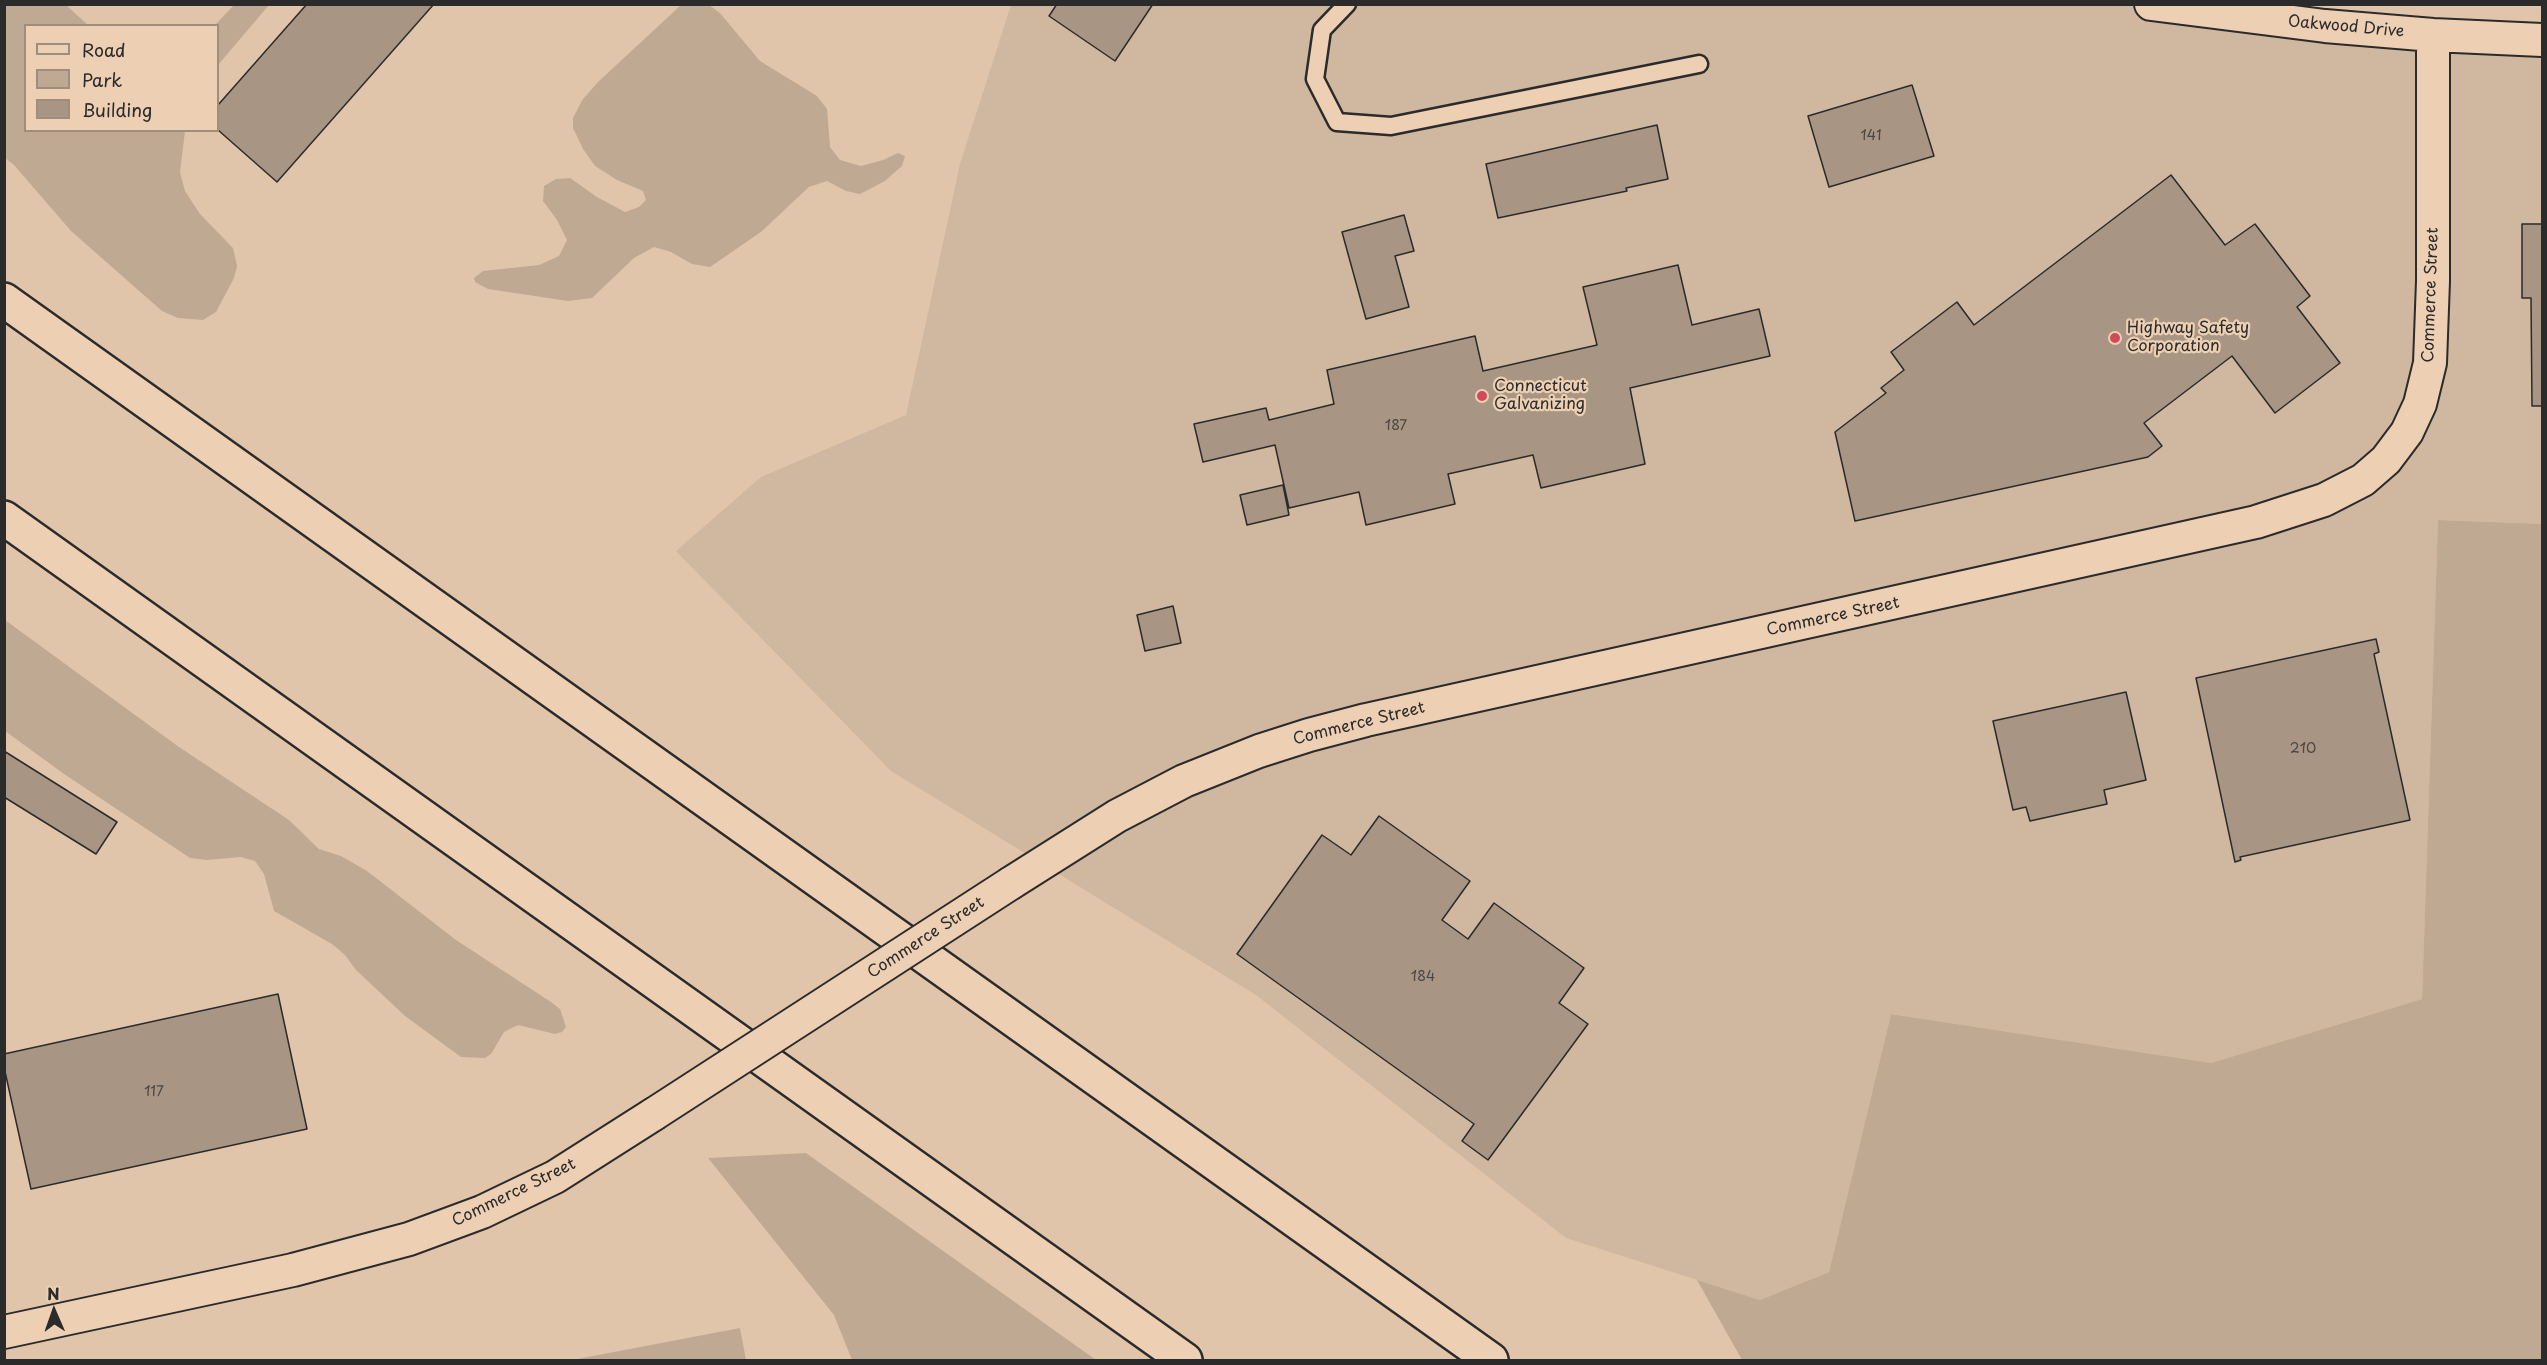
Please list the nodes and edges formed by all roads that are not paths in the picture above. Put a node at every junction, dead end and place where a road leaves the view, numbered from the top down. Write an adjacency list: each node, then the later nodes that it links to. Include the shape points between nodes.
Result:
1 (1347, 4): 5 (lane, via 1322,30 1315,79 1337,122 1391,126)
2 (2151, 4): 3 (street, Oakwood Drive)
3 (2433, 35): 4 (street, Oakwood Drive); 8 (street, Commerce Street, bridge, via 2430,363 2412,424 2386,460 2362,480 2324,500 2256,522 1366,720 1259,751 1176,785 1117,816 555,1177 482,1212 409,1239 293,1270)
4 (2542, 40)
5 (1699, 64)
6 (4, 300): 10 (highway)
7 (4, 518): 9 (highway)
8 (4, 1332)
9 (1185, 1360)
10 (1491, 1360)

